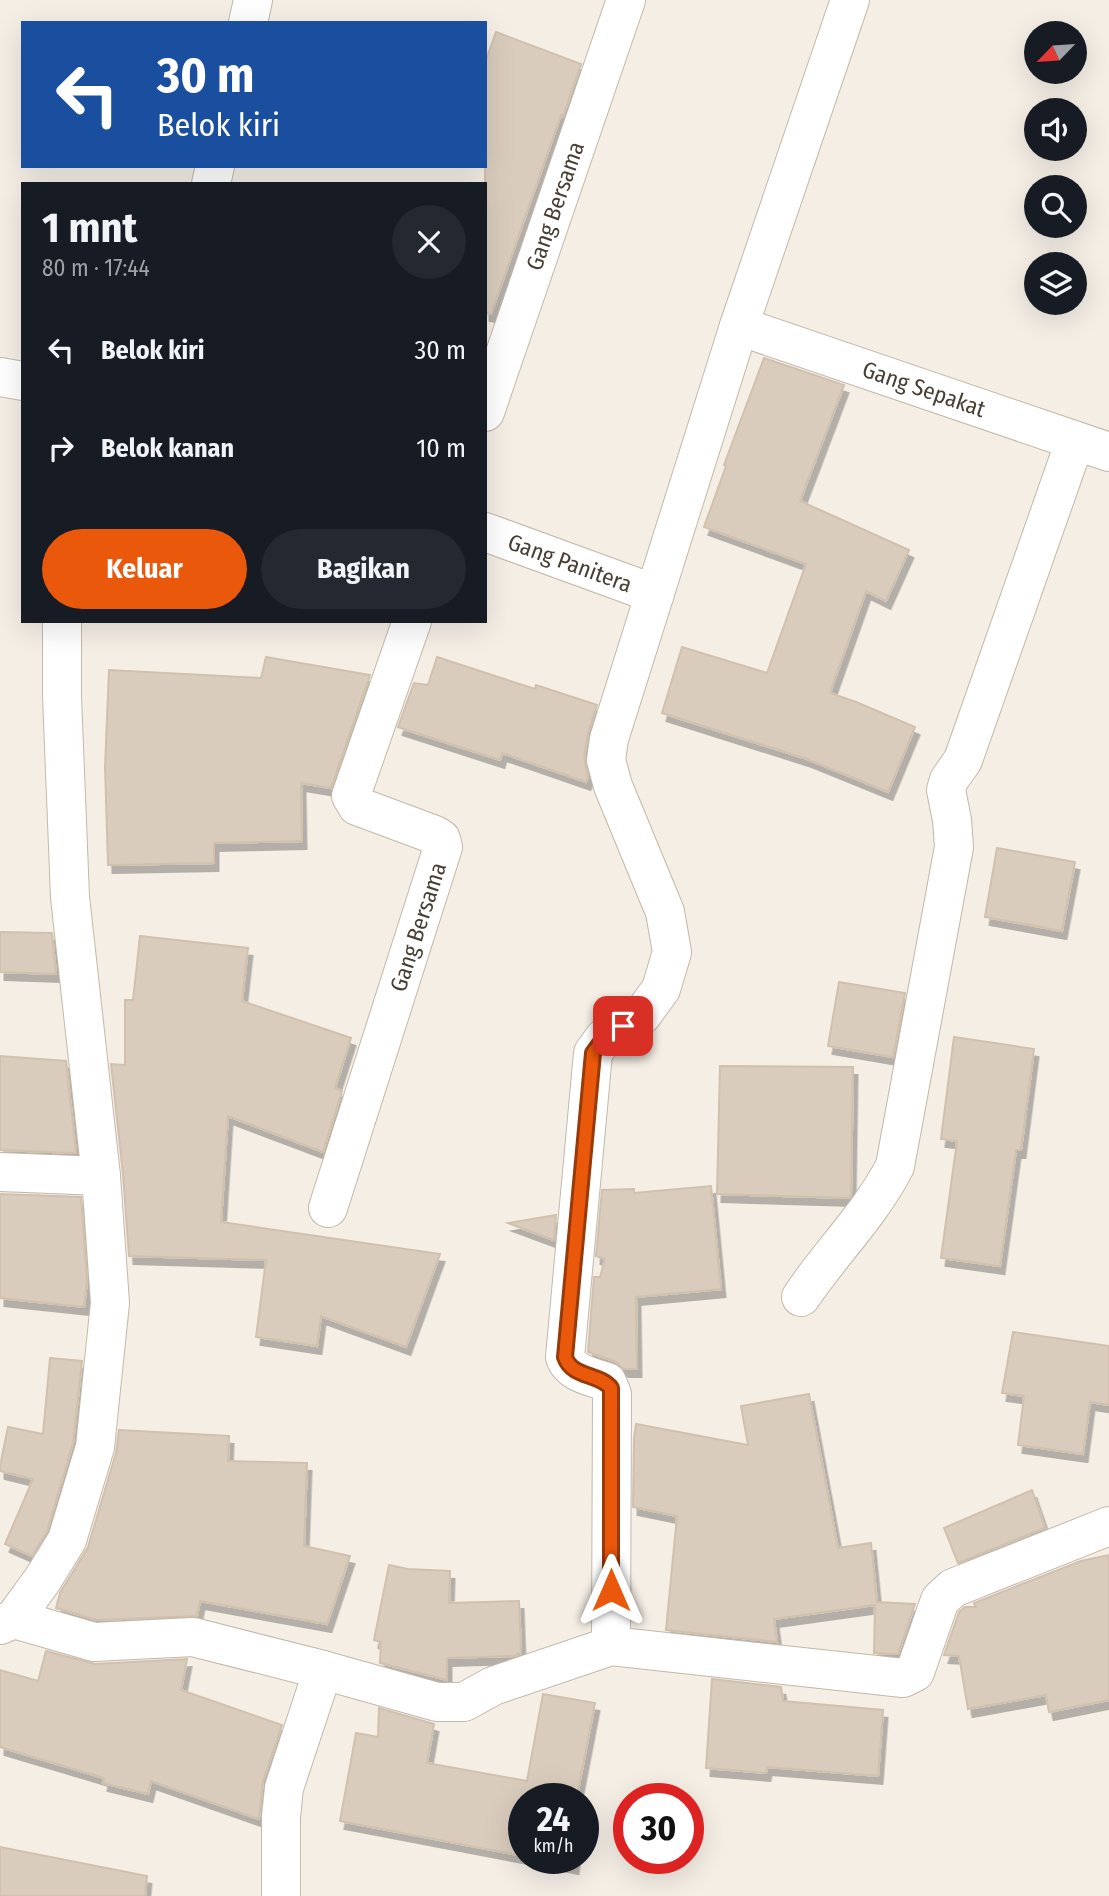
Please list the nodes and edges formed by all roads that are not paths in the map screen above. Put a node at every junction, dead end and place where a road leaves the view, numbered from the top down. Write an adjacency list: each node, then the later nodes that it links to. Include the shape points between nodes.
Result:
1 (253, 0): 4 (street)
2 (626, 0): 8 (street, Gang Bersama)
3 (850, 0): 5 (street)
4 (248, 21)
5 (739, 326): 9 (street, Gang Sepakat); 11 (street)
6 (0, 377): 7 (street)
7 (21, 381)
8 (487, 406)
9 (1092, 446): 17 (street, via 963,760 946,790 954,847 895,1166 881,1193)
10 (487, 533): 11 (street, Gang Panitera)
11 (655, 594): 20 (street, via 606,761 665,912 672,952 661,989 642,1015 604,1038 593,1053 565,1357 572,1369 607,1382 611,1388)
12 (62, 623): 15 (street, via 70,897)
13 (411, 623): 16 (street, Gang Bersama, via 351,796 357,806 435,835 443,847)
14 (0, 1172): 15 (street)
15 (101, 1177): 19 (street, via 110,1303 95,1447 66,1539 43,1579)
16 (328, 1208)
17 (801, 1297)
18 (1109, 1526): 20 (street, via 953,1588 940,1600 915,1672 902,1678)
19 (7, 1622): 21 (street, via 94,1642 193,1637)
20 (611, 1646): 21 (street, via 494,1686 464,1702 437,1702)
21 (323, 1670): 22 (street, via 284,1788)
22 (281, 1896)

